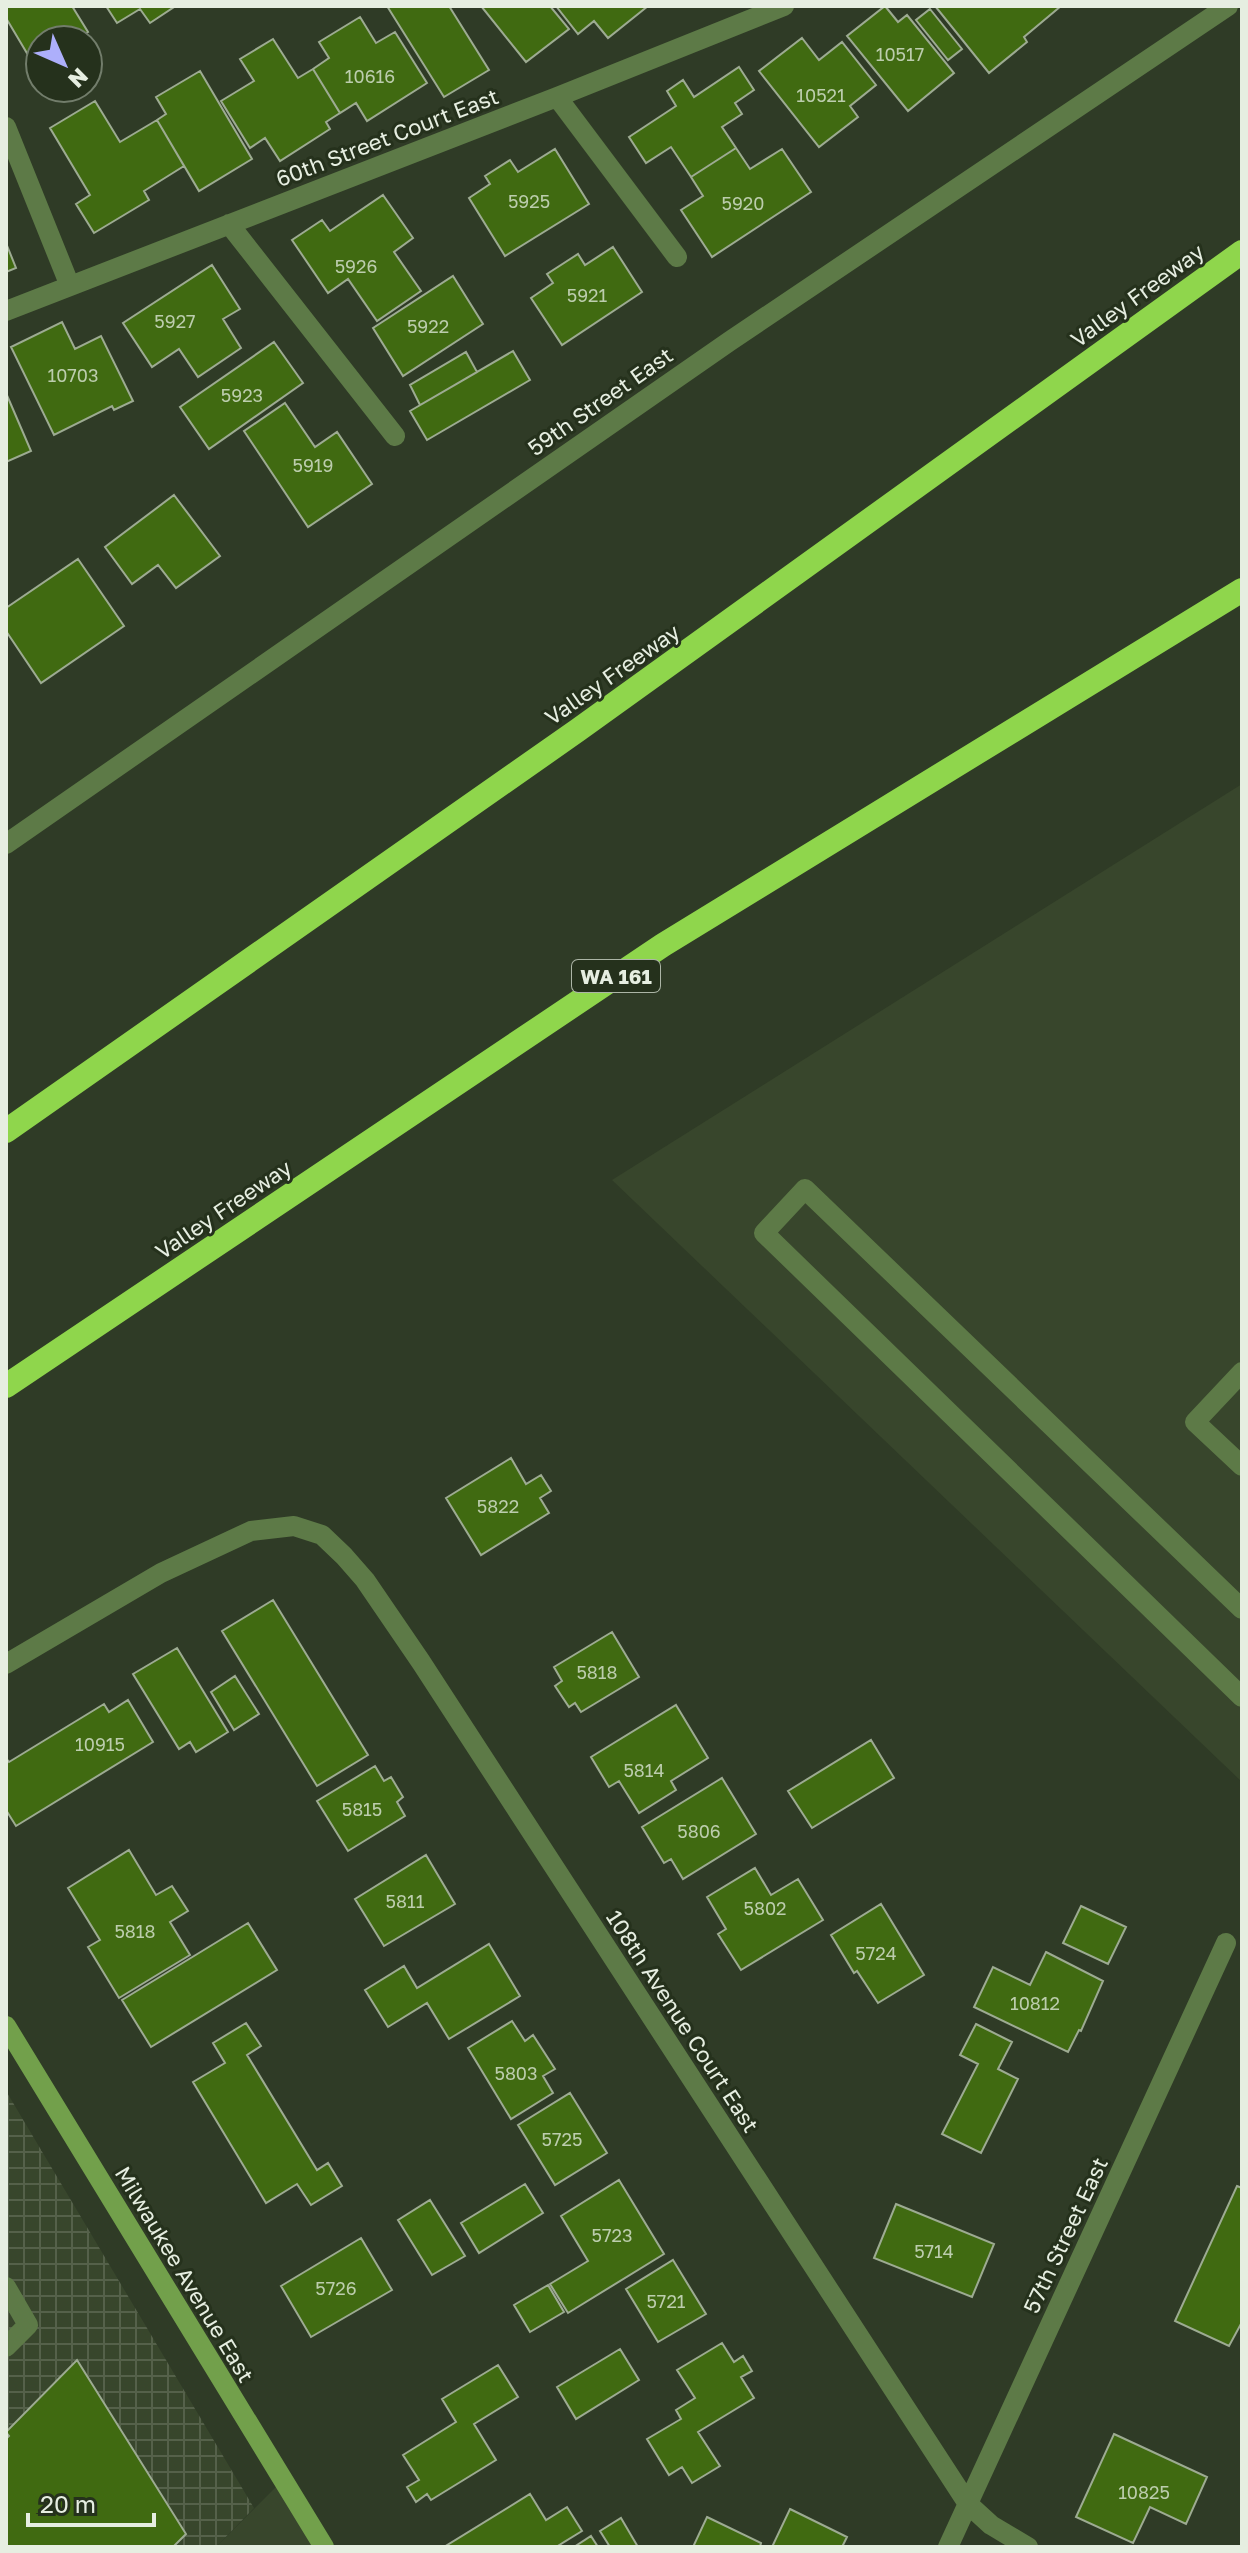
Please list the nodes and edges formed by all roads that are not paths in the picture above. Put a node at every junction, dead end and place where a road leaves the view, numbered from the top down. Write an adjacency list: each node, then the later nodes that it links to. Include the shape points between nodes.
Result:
1 (784, 6): 3 (street, 60th Street Court East)
2 (1228, 6): 12 (street, 59th Street East, via 817,282)
3 (557, 97): 5 (street, 60th Street Court East); 7 (street)
4 (6, 127): 8 (street)
5 (229, 224): 8 (street, 60th Street Court East); 10 (street)
6 (1242, 252): 13 (highway, Valley Freeway, via 617,703)
7 (677, 257)
8 (70, 286): 9 (street, 60th Street Court East)
9 (6, 311)
10 (395, 436)
11 (1242, 590): 17 (highway, Valley Freeway / WA 161, via 663,945)
12 (6, 844)
13 (74, 1082): 14 (highway); 15 (highway, Valley Freeway)
14 (6, 1122)
15 (6, 1131)
16 (1242, 1372): 18 (street, via 1195,1422)
17 (6, 1386)
18 (1242, 1466)
19 (1242, 1609): 21 (street, via 805,1189 764,1233)
20 (6, 1664): 26 (street, 108th Avenue Court East, via 161,1573 251,1531 294,1526 322,1535 365,1580 405,1638)
21 (1242, 1697)
22 (1226, 1943): 26 (street, 57th Street East)
23 (6, 2026): 27 (street, Milwaukee Avenue East)
24 (6, 2287): 25 (street, via 28,2325)
25 (6, 2347)
26 (968, 2504): 28 (street, 57th Street East); 29 (street, 108th Avenue Court East)
27 (324, 2547)
28 (948, 2547)
29 (1028, 2547)

